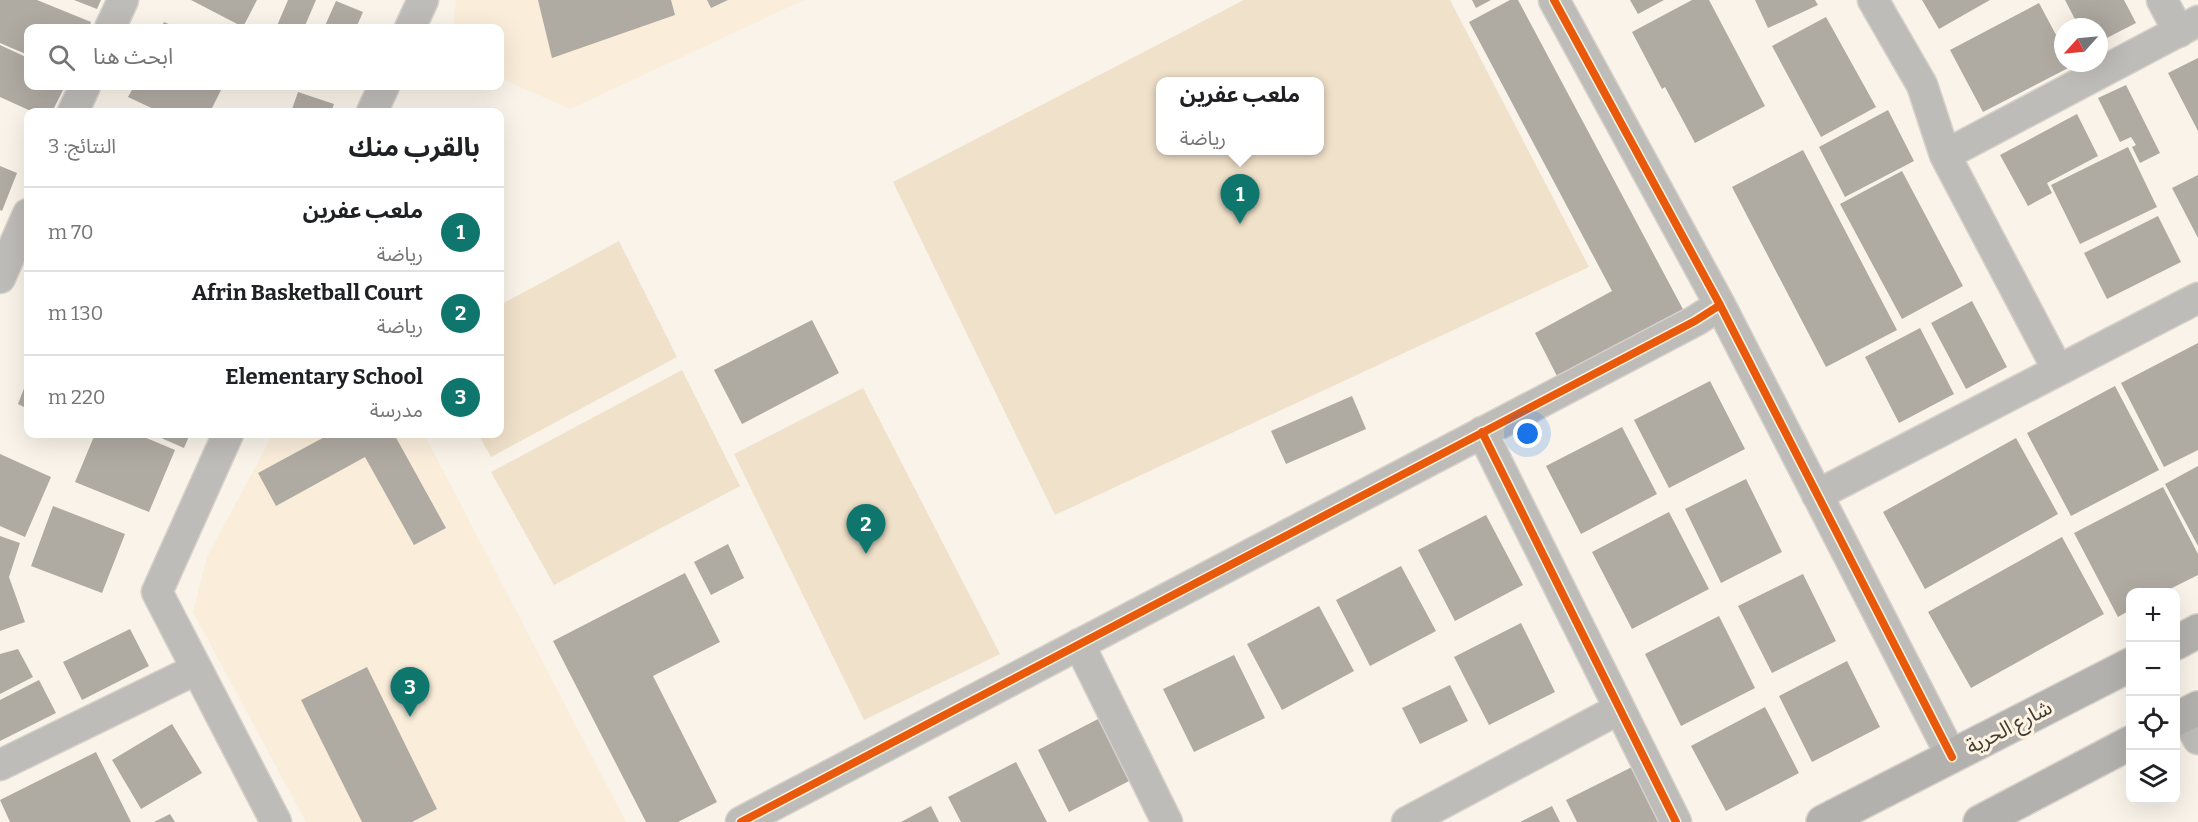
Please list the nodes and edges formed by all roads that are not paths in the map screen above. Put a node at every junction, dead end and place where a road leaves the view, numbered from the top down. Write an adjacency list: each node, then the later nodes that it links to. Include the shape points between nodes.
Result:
1 (123, 0): 6 (street)
2 (423, 0): 7 (street)
3 (1554, 0): 17 (street)
4 (1873, 0): 13 (street, via 1922,85)
5 (2162, 0): 8 (street)
6 (112, 24)
7 (412, 24)
8 (2188, 27): 13 (street)
9 (83, 90): 11 (street)
10 (382, 90): 12 (street)
11 (75, 108)
12 (374, 108)
13 (1945, 155): 18 (street)
14 (24, 223): 15 (street)
15 (0, 278)
16 (2198, 298): 18 (street)
17 (1720, 305): 19 (street); 21 (street)
18 (2058, 370): 21 (street)
19 (1482, 432): 24 (street); 27 (street)
20 (226, 438): 26 (street, via 157,592)
21 (1817, 495): 29 (street)
22 (2198, 631): 23 (main road)
23 (2180, 640)
24 (1079, 644): 32 (street); 33 (street)
25 (2126, 667): 29 (main road, شارع الحرية)
26 (197, 669): 30 (street); 31 (street)
27 (1619, 709): 34 (street); 35 (street)
28 (2126, 745): 37 (main road)
29 (1952, 757): 36 (main road, شارع الحرية)
30 (0, 765)
31 (276, 822)
32 (741, 822)
33 (1167, 822)
34 (1407, 822)
35 (1676, 822)
36 (1823, 822)
37 (1980, 822)

